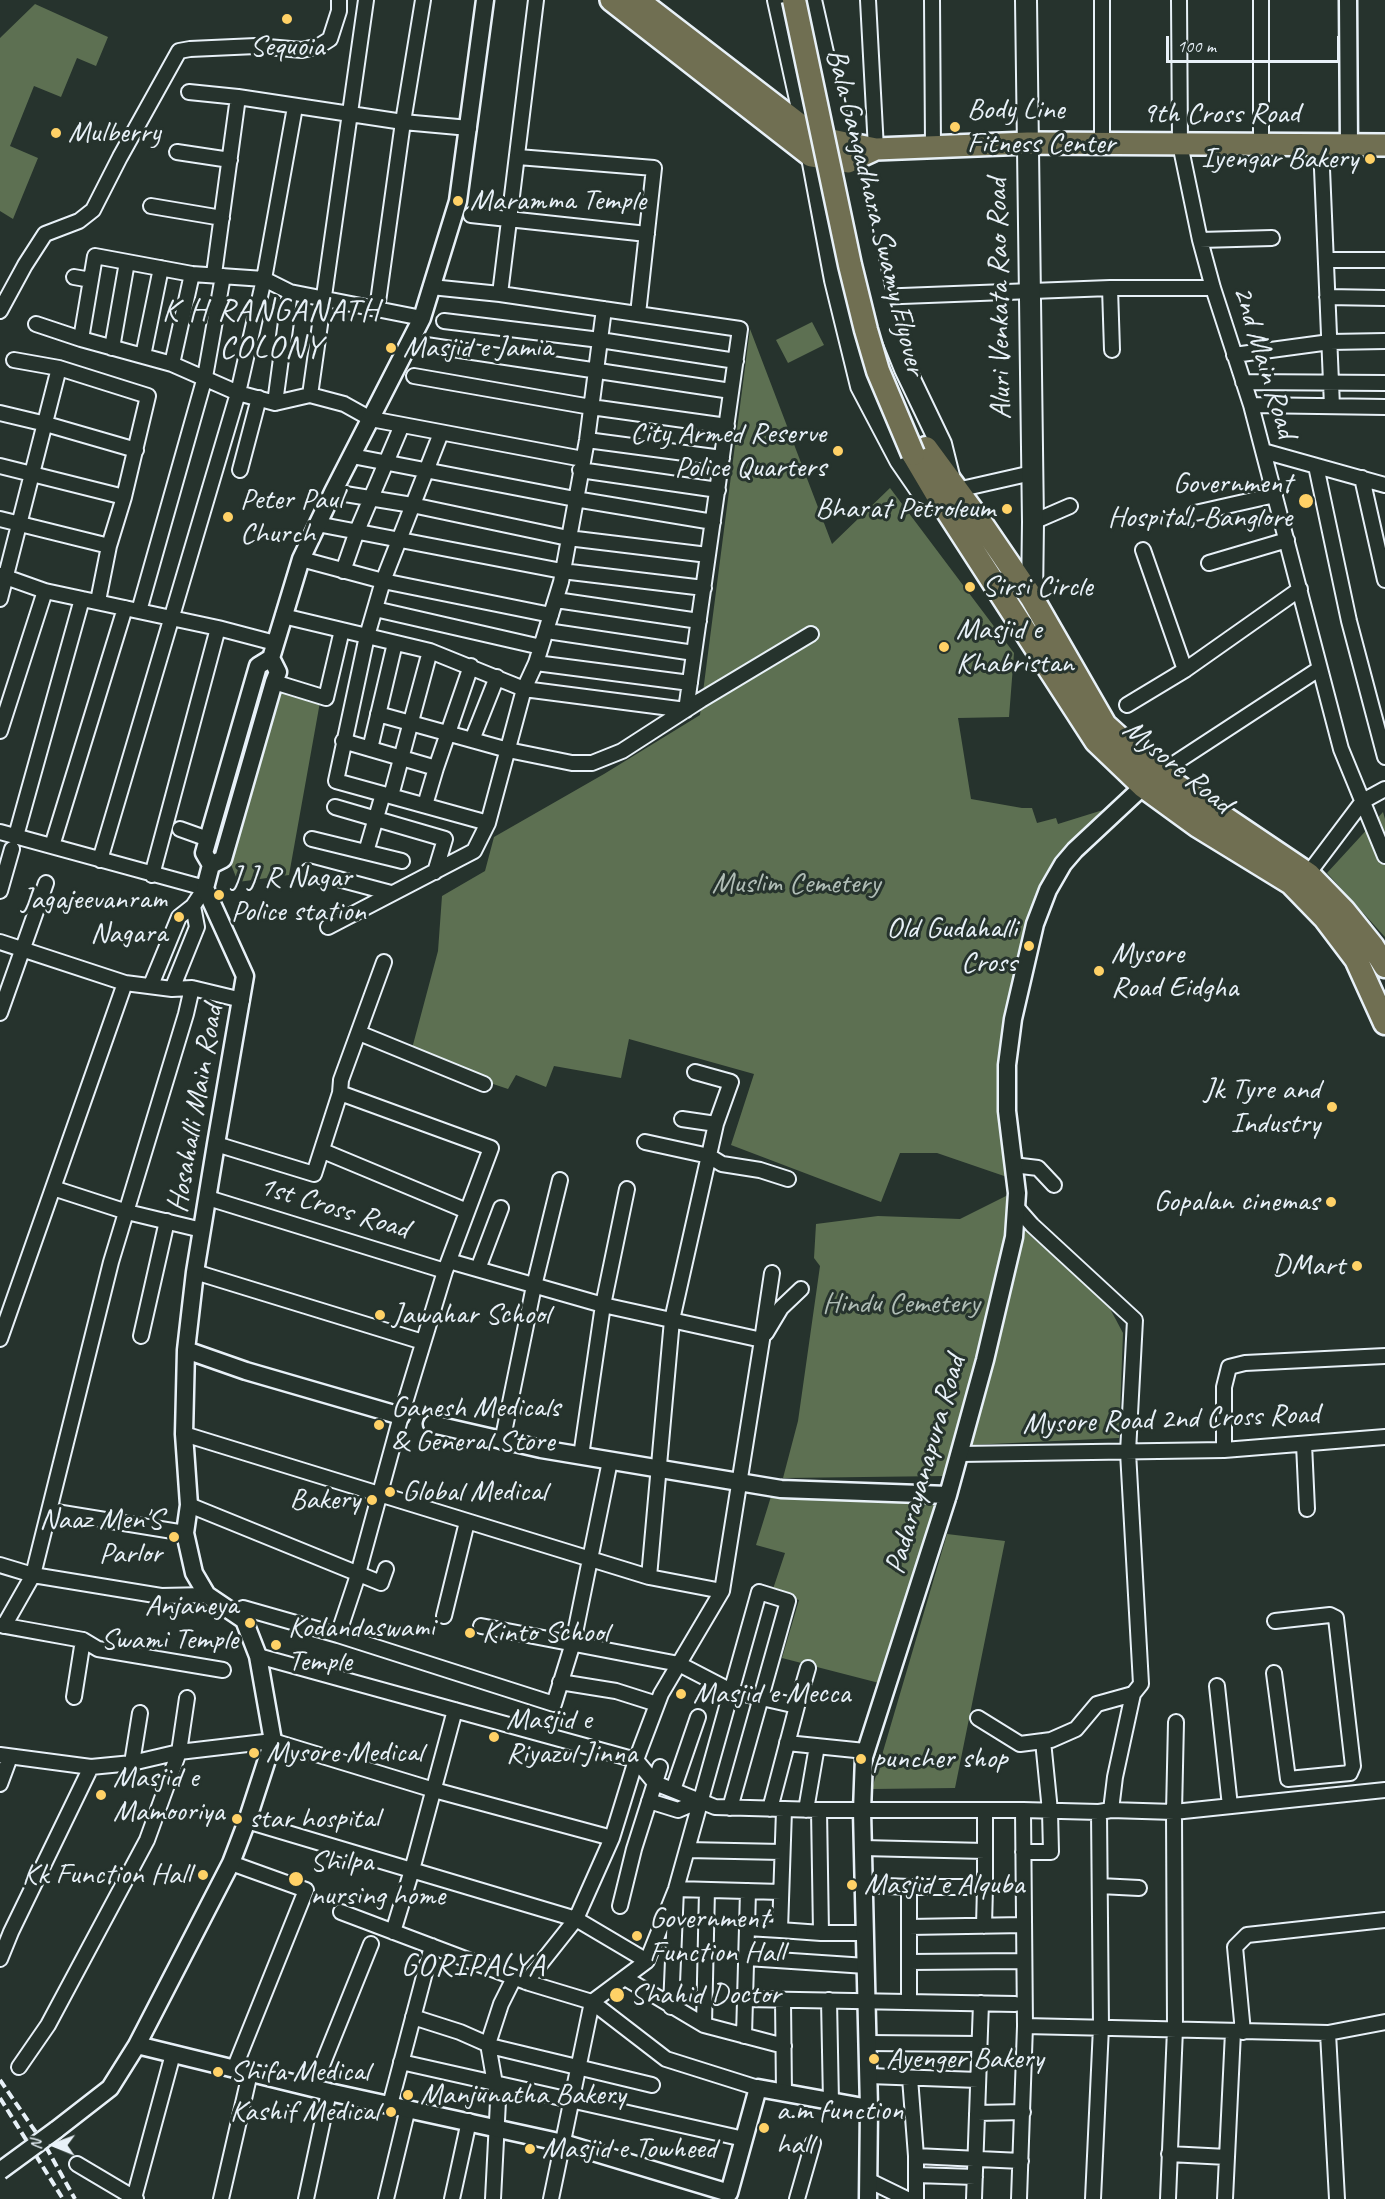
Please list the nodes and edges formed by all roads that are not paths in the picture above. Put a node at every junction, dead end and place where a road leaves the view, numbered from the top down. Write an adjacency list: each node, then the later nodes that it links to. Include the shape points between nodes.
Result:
1 (339, 0): 70 (street, via 330,39 319,46 302,50 256,46 179,51 93,210 79,221 45,234)
2 (366, 0): 24 (street)
3 (423, 0): 25 (street)
4 (485, 0): 26 (street)
5 (536, 0): 40 (street)
6 (611, 0): 39 (main road)
7 (638, 0): 23 (main road)
8 (778, 0): 21 (main road)
9 (794, 0): 111 (highway, Bala Gangadhara Swamy Flyover, bridge, via 866,330 878,371)
10 (802, 0): 111 (highway, via 856,255 885,367)
11 (811, 0): 37 (main road)
12 (868, 0): 36 (street)
13 (932, 0): 35 (street)
14 (1026, 0): 28 (main road, Aluri Venkata Rao Road)
15 (1102, 0): 29 (street)
16 (1179, 0): 30 (street, 2nd Main Road)
17 (1261, 0): 31 (street)
18 (1348, 0): 33 (street)
19 (189, 92): 20 (street)
20 (238, 97): 22 (street); 41 (street)
21 (801, 104): 23 (main road, via 793,109); 27 (main road)
22 (295, 106): 24 (street); 56 (street)
23 (779, 109): 27 (main road)
24 (350, 114): 25 (street); 67 (street)
25 (403, 122): 26 (street); 68 (street)
26 (469, 128): 58 (street, via 458,201)
27 (807, 130): 37 (main road); 39 (main road)
28 (1028, 143): 29 (main road, 9th Cross Road); 35 (main road, 9th Cross Road); 61 (main road, Aluri Venkata Rao Road)
29 (1102, 144): 30 (main road, 9th Cross Road)
30 (1180, 144): 31 (main road, 9th Cross Road); 48 (street, 2nd Main Road)
31 (1261, 144): 32 (main road, 9th Cross Road)
32 (1321, 145): 33 (main road, 9th Cross Road); 49 (street)
33 (1349, 145): 34 (main road, 9th Cross Road)
34 (1385, 145)
35 (933, 146): 36 (main road, 9th Cross Road)
36 (876, 149): 37 (main road)
37 (846, 151): 39 (main road); 64 (main road)
38 (177, 152): 41 (street)
39 (811, 156): 125 (main road, via 861,386 922,492)
40 (518, 157): 45 (street); 46 (street, via 654,168)
41 (230, 160): 44 (street)
42 (151, 206): 44 (street)
43 (471, 215): 45 (street)
44 (222, 218): 54 (street)
45 (509, 219): 46 (street); 63 (street)
46 (647, 234): 71 (street)
47 (1272, 238): 48 (street)
48 (1200, 240): 60 (street, 2nd Main Road)
49 (1326, 260): 50 (street); 65 (street)
50 (1385, 260)
51 (127, 262): 52 (street); 57 (street, via 95,256); 80 (street)
52 (161, 268): 53 (street); 83 (street)
53 (192, 274): 54 (street); 86 (street)
54 (218, 275): 56 (street); 90 (street)
55 (74, 277): 57 (street)
56 (264, 279): 62 (street); 95 (street)
57 (91, 280): 75 (street)
58 (431, 287): 63 (street); 72 (street)
59 (1110, 288): 60 (street); 61 (street); 81 (street)
60 (1213, 288): 82 (street, 2nd Main Road)
61 (1029, 291): 64 (street); 121 (main road, Aluri Venkata Rao Road)
62 (290, 292): 67 (street); 98 (street)
63 (500, 294): 69 (street)
64 (876, 297): 125 (main road, via 941,444)
65 (1327, 297): 66 (street); 78 (street)
66 (1385, 298)
67 (323, 299): 68 (street); 96 (street)
68 (377, 309): 72 (street)
69 (604, 309): 71 (street); 76 (street)
70 (0, 311)
71 (638, 314): 85 (street, via 740,329)
72 (422, 318): 104 (street)
73 (444, 321): 76 (street)
74 (36, 324): 75 (street)
75 (81, 339): 80 (street)
76 (600, 340): 85 (street); 88 (street)
77 (1385, 341): 78 (street)
78 (1330, 342): 82 (street); 92 (street)
79 (426, 345): 88 (street)
80 (112, 348): 83 (street)
81 (1112, 350)
82 (1234, 355): 91 (street, 2nd Main Road)
83 (143, 356): 86 (street)
84 (14, 360): 87 (street)
85 (736, 361): 94 (street)
86 (172, 364): 90 (street)
87 (59, 368): 105 (street); 110 (street, via 148,396)
88 (596, 370): 94 (street); 101 (street)
89 (414, 376): 101 (street)
90 (205, 377): 95 (street); 162 (street)
91 (1243, 382): 92 (street); 99 (street, 2nd Main Road)
92 (1331, 382): 93 (street); 100 (street)
93 (1385, 383)
94 (731, 391): 107 (street)
95 (238, 393): 97 (street); 166 (street)
96 (310, 395): 98 (street); 104 (street, via 344,404)
97 (259, 398): 98 (street); 120 (street)
98 (276, 403)
99 (1251, 405): 100 (street); 112 (street, 2nd Main Road)
100 (1332, 406): 102 (street)
101 (591, 407): 107 (street); 109 (street)
102 (1385, 407)
103 (0, 413): 105 (street)
104 (371, 419): 106 (street); 113 (street)
105 (46, 424): 110 (street); 122 (street)
106 (402, 424): 108 (street); 115 (street)
107 (726, 426): 114 (street)
108 (441, 433): 116 (street); 119 (street)
109 (587, 440): 114 (street); 116 (street)
110 (136, 450): 129 (street)
111 (920, 451): 125 (highway, Bala Gangadhara Swamy Flyover)
112 (1263, 451): 118 (street); 128 (street, 2nd Main Road)
113 (352, 456): 115 (street); 127 (street)
114 (722, 458): 126 (street)
115 (386, 463): 119 (street); 130 (street)
116 (581, 465): 126 (street); 131 (street)
117 (0, 466): 122 (street)
118 (1316, 466): 123 (street); 197 (street, via 1349,621)
119 (426, 469): 131 (street); 132 (street)
120 (240, 470)
121 (1032, 472): 125 (street); 137 (main road, Aluri Venkata Rao Road)
122 (32, 473): 129 (street); 138 (street)
123 (1362, 478): 124 (street); 152 (street)
124 (1385, 484)
125 (949, 489): 157 (highway, Mysore Road); 200 (highway, Mysore Road, via 1096,741)
126 (717, 490): 136 (street)
127 (333, 492): 130 (street); 139 (street)
128 (1275, 495): 134 (street); 143 (street, 2nd Main Road)
129 (124, 497): 144 (street)
130 (371, 499): 132 (street); 140 (street)
131 (575, 499): 136 (street); 141 (street)
132 (412, 505): 141 (street); 142 (street)
133 (1070, 506): 137 (street)
134 (1195, 513)
135 (0, 519): 138 (street)
136 (713, 522): 146 (street)
137 (1033, 522): 157 (main road, Aluri Venkata Rao Road)
138 (18, 523): 144 (street); 151 (street)
139 (317, 524): 140 (street); 147 (street)
140 (357, 531): 142 (street); 149 (street)
141 (568, 538): 146 (street); 150 (street)
142 (398, 539): 150 (street); 153 (street)
143 (1287, 540): 148 (street); 155 (street, 2nd Main Road)
144 (109, 546): 161 (street)
145 (1143, 550): 181 (street)
146 (708, 555): 154 (street)
147 (301, 559): 149 (street); 165 (street)
148 (1209, 563)
149 (343, 571): 153 (street)
150 (562, 571): 154 (street); 160 (street)
151 (3, 576): 156 (street); 158 (street)
152 (1385, 580)
153 (383, 581): 163 (street); 164 (street)
154 (704, 588): 167 (street)
155 (1300, 590): 180 (street, 2nd Main Road); 181 (street)
156 (45, 591): 159 (street); 191 (street)
157 (1032, 598): 200 (highway, Mysore Road, via 1105,724)
158 (0, 599)
159 (82, 599): 161 (street); 212 (street)
160 (556, 600): 164 (street); 167 (street)
161 (98, 602): 162 (street)
162 (132, 609): 166 (street); 213 (street)
163 (375, 609): 172 (street); 174 (street)
164 (551, 615): 170 (street)
165 (283, 616): 169 (street); 175 (street)
166 (171, 617): 168 (street); 216 (street)
167 (699, 621): 177 (street)
168 (218, 627): 175 (street); 222 (street)
169 (342, 630): 172 (street); 184 (street, via 326,698)
170 (547, 631): 174 (street); 177 (street)
171 (811, 634): 188 (street)
172 (367, 636): 173 (street); 194 (street)
173 (395, 644): 176 (street); 189 (street)
174 (540, 647): 178 (street)
175 (273, 650): 182 (street, via 258,666); 184 (street, via 278,672)
176 (430, 651): 179 (street); 190 (street)
177 (694, 653): 185 (street)
178 (536, 663): 185 (street); 186 (street)
179 (471, 666): 183 (street); 192 (street)
180 (1319, 669): 200 (street); 203 (street, 2nd Main Road, via 1341,749)
181 (1185, 670): 187 (street)
182 (255, 676): 184 (street); 210 (street)
183 (497, 678): 186 (street); 193 (street)
184 (274, 682): 218 (street, via 223,860)
185 (690, 683): 188 (street)
186 (524, 689): 188 (street); 196 (street)
187 (1128, 705)
188 (686, 710): 196 (street, via 622,751 592,763 572,763)
189 (378, 714): 190 (street); 195 (street)
190 (411, 723): 192 (street); 198 (street)
191 (0, 730)
192 (448, 734): 193 (street); 199 (street)
193 (472, 740): 196 (street)
194 (343, 741): 195 (street); 202 (street, via 336,781)
195 (370, 749): 198 (street)
196 (508, 750): 207 (street)
197 (1385, 757)
198 (401, 758): 199 (street); 202 (street)
199 (436, 768): 204 (street)
200 (1158, 774): 221 (highway, Mysore Road); 239 (highway, Mysore Road, via 1197,826 1291,883 1325,918 1356,959); 250 (street, Padarayanapura Road, via 1075,850 1043,900 1009,1042 1006,1111)
201 (1385, 789): 203 (street)
202 (387, 795): 204 (street); 206 (street)
203 (1363, 801): 215 (street, 2nd Main Road); 221 (street)
204 (425, 806): 207 (street)
205 (335, 807): 206 (street)
206 (376, 819): 214 (street); 220 (street, via 445,839)
207 (488, 823): 220 (street, via 474,851)
208 (180, 829): 210 (street)
209 (0, 832): 212 (street)
210 (208, 839): 218 (street, via 204,854)
211 (312, 839): 214 (street)
212 (14, 843): 213 (street); 225 (street)
213 (52, 846): 216 (street)
214 (366, 852): 217 (street)
215 (1385, 856)
216 (100, 860): 222 (street)
217 (402, 861)
218 (211, 865): 224 (street)
219 (308, 872): 226 (street)
220 (435, 872): 226 (street)
221 (1308, 874): 232 (highway, Mysore Road, via 1344,911)
222 (152, 875): 224 (street)
223 (46, 883): 230 (street)
224 (204, 888): 227 (street); 237 (street, Hosahalli Main Road, via 245,976)
225 (0, 891)
226 (391, 893): 228 (street)
227 (193, 906): 234 (street, via 179,917); 235 (street, via 197,927)
228 (328, 927)
229 (0, 942): 230 (street)
230 (24, 951): 233 (street); 238 (street)
231 (384, 962): 240 (street)
232 (1385, 966)
233 (125, 983): 234 (street); 254 (street)
234 (151, 985): 235 (street)
235 (172, 988): 236 (street)
236 (192, 988): 237 (street); 260 (street)
237 (242, 1000): 247 (street, Hosahalli Main Road)
238 (0, 1013)
239 (1385, 1023)
240 (359, 1033): 242 (street); 243 (street)
241 (695, 1072): 245 (street, via 731,1082)
242 (484, 1084)
243 (340, 1093): 248 (street); 259 (street, via 491,1148)
244 (682, 1119): 245 (street)
245 (716, 1124): 249 (street)
246 (645, 1142): 249 (street)
247 (216, 1144): 248 (street, via 314,1174); 256 (street, Hosahalli Main Road)
248 (323, 1151): 259 (street)
249 (709, 1156): 251 (street, via 722,1164 746,1166); 271 (street)
250 (1013, 1164): 253 (street, via 1038,1168); 258 (street, Padarayanapura Road)
251 (788, 1179)
252 (560, 1180): 267 (street)
253 (1054, 1185)
254 (53, 1188): 260 (street); 270 (street)
255 (627, 1190): 269 (street)
256 (208, 1198): 262 (street, Hosahalli Main Road); 263 (street, 1st Cross Road)
257 (501, 1208): 264 (street)
258 (1018, 1209): 285 (street, via 1135,1320); 286 (street, Padarayanapura Road, via 995,1321)
259 (467, 1211): 263 (street)
260 (127, 1212): 261 (street); 295 (street, via 111,1262)
261 (167, 1221): 262 (street); 272 (street)
262 (202, 1230): 265 (street, Hosahalli Main Road)
263 (447, 1266): 264 (street, 1st Cross Road); 275 (street)
264 (478, 1269): 267 (street, 1st Cross Road)
265 (195, 1272): 275 (street); 276 (street, Hosahalli Main Road)
266 (772, 1273): 274 (street)
267 (534, 1286): 269 (street, 1st Cross Road); 282 (street)
268 (801, 1289): 274 (street, via 781,1308)
269 (603, 1305): 271 (street, 1st Cross Road); 287 (street)
270 (4, 1314): 273 (street)
271 (672, 1320): 274 (street, 1st Cross Road); 289 (street)
272 (141, 1336)
273 (0, 1340)
274 (762, 1340): 290 (street)
275 (423, 1342): 278 (street)
276 (186, 1350): 278 (street); 280 (street, Hosahalli Main Road)
277 (1385, 1356): 284 (street, via 1229,1366 1224,1387)
278 (401, 1416): 291 (street)
279 (432, 1424): 282 (street)
280 (184, 1434): 291 (street); 293 (street, Hosahalli Main Road)
281 (1385, 1437): 283 (street, Mysore Road 2nd Cross Road)
282 (502, 1442): 287 (street)
283 (1304, 1444): 284 (street, Mysore Road 2nd Cross Road); 294 (street)
284 (1224, 1450): 285 (street, Mysore Road 2nd Cross Road)
285 (1128, 1452): 286 (street, Mysore Road 2nd Cross Road); 322 (street, via 1141,1684)
286 (960, 1454): 292 (street, Padarayanapura Road)
287 (581, 1456): 288 (street)
288 (610, 1461): 289 (street); 298 (street)
289 (660, 1468): 290 (street); 303 (street)
290 (741, 1481): 292 (street, via 781,1488); 304 (street)
291 (380, 1495): 296 (street); 301 (street)
292 (948, 1495): 337 (street, Padarayanapura Road)
293 (189, 1505): 297 (street, Hosahalli Main Road); 301 (street)
294 (1307, 1509)
295 (50, 1511): 297 (street); 302 (street)
296 (467, 1522): 298 (street); 306 (street)
297 (185, 1533): 305 (street, Hosahalli Main Road, via 194,1573)
298 (592, 1558): 303 (street); 313 (street)
299 (0, 1565): 302 (street)
300 (386, 1569): 301 (street, via 381,1583)
301 (358, 1573): 311 (street)
302 (33, 1575): 305 (street, via 161,1596); 309 (street)
303 (649, 1577): 304 (street)
304 (722, 1591): 315 (street)
305 (207, 1595): 307 (street, Hosahalli Main Road)
306 (444, 1616)
307 (244, 1620): 311 (street, via 243,1608); 314 (street)
308 (1275, 1621): 344 (street, via 1330,1615 1336,1618 1353,1766 1350,1773)
309 (2, 1625): 312 (street)
310 (481, 1626): 313 (street)
311 (338, 1635): 319 (street, via 554,1704)
312 (83, 1640): 317 (street, via 98,1649); 323 (street)
313 (573, 1643): 315 (street); 319 (street)
314 (258, 1656): 328 (street); 333 (street)
315 (679, 1664): 321 (street); 326 (street)
316 (808, 1668): 327 (street)
317 (223, 1670)
318 (1274, 1673): 345 (street, via 1287,1776)
319 (560, 1682): 326 (street, via 616,1691)
320 (1217, 1686): 355 (street)
321 (731, 1691): 325 (street); 325 (street, via 759,1592 788,1601); 353 (street)
322 (1133, 1694): 334 (street, via 1097,1704 1076,1729); 363 (street)
323 (74, 1697)
324 (187, 1698): 338 (street)
325 (762, 1699): 327 (street); 356 (street)
326 (657, 1704): 340 (street)
327 (797, 1706): 335 (street)
328 (455, 1710): 340 (street); 348 (street)
329 (140, 1713): 341 (street)
330 (698, 1717): 349 (street)
331 (978, 1718): 334 (street, via 1020,1744)
332 (1176, 1722): 364 (street)
333 (273, 1741): 338 (street); 348 (street); 365 (street)
334 (1043, 1741): 360 (street)
335 (787, 1743): 336 (street); 357 (street)
336 (817, 1746): 337 (street); 358 (street)
337 (865, 1751): 361 (street, Padarayanapura Road)
338 (179, 1752): 341 (street); 430 (street, via 147,1840 48,2025)
339 (5, 1756): 342 (street); 347 (street)
340 (636, 1760): 346 (street); 366 (street)
341 (132, 1763): 342 (street)
342 (91, 1767): 398 (street)
343 (660, 1767): 346 (street)
344 (1335, 1776): 345 (street); 351 (street)
345 (1298, 1780): 352 (street)
346 (655, 1783): 349 (street); 354 (street)
347 (0, 1784)
348 (434, 1790): 366 (street); 373 (street)
349 (673, 1790): 353 (street)
350 (1385, 1790): 351 (street)
351 (1337, 1795): 352 (street)
352 (1299, 1799): 355 (street)
353 (699, 1801): 354 (street, via 678,1810); 356 (street); 368 (street)
354 (649, 1802): 383 (street)
355 (1230, 1806): 364 (street)
356 (730, 1808): 357 (street)
357 (777, 1809): 358 (street); 370 (street)
358 (812, 1810): 361 (street); 393 (street)
359 (1023, 1810): 360 (street); 362 (street); 371 (street)
360 (1050, 1810): 363 (street); 371 (street, via 1051,1852)
361 (862, 1811): 362 (street); 367 (street, Padarayanapura Road)
362 (985, 1811): 369 (street)
363 (1105, 1811): 364 (street); 375 (street)
364 (1174, 1812): 419 (street)
365 (247, 1821): 372 (street); 373 (street)
366 (612, 1838): 385 (street)
367 (863, 1848): 369 (street); 374 (street, Padarayanapura Road)
368 (687, 1850): 370 (street); 379 (street)
369 (985, 1851): 377 (street)
370 (782, 1852): 382 (street)
371 (1023, 1852): 387 (street)
372 (231, 1863): 426 (street); 432 (street, via 306,1890)
373 (412, 1870): 385 (street); 392 (street)
374 (864, 1885): 376 (street); 394 (street, Padarayanapura Road)
375 (1100, 1886): 378 (street); 418 (street)
376 (909, 1887): 377 (street); 389 (street)
377 (985, 1887): 388 (street)
378 (1139, 1888)
379 (676, 1889): 380 (street); 399 (street); 413 (street)
380 (707, 1890): 381 (street); 416 (street)
381 (748, 1891): 382 (street); 390 (street)
382 (781, 1892): 391 (street)
383 (620, 1906)
384 (340, 1912): 392 (street)
385 (576, 1919): 399 (street); 404 (street)
386 (1385, 1920): 420 (street, via 1247,1935 1235,1947)
387 (1024, 1925): 388 (street); 400 (street)
388 (984, 1926): 389 (street)
389 (909, 1927): 401 (street)
390 (747, 1928): 391 (street); 397 (street)
391 (780, 1930): 393 (street)
392 (393, 1932): 396 (street)
393 (821, 1933): 394 (street)
394 (865, 1933): 402 (street, Padarayanapura Road)
395 (372, 1944): 439 (street)
396 (432, 1946): 404 (street); 414 (street)
397 (747, 1958): 402 (street); 405 (street)
398 (0, 1959)
399 (647, 1961): 403 (street)
400 (1024, 1961): 401 (street); 417 (street)
401 (909, 1962): 410 (street)
402 (866, 1966): 408 (street, Padarayanapura Road)
403 (625, 1978): 409 (street); 413 (street)
404 (520, 1980): 409 (street); 424 (street, via 501,2004)
405 (745, 1999): 406 (street); 422 (street)
406 (783, 2000): 407 (street); 427 (street)
407 (829, 2000): 408 (street); 442 (street)
408 (867, 2001): 410 (street); 423 (street, Padarayanapura Road)
409 (592, 2002): 431 (street); 438 (street, via 666,2059)
410 (909, 2002): 411 (street)
411 (981, 2003): 412 (street); 425 (street)
412 (1015, 2004)
413 (671, 2007): 416 (street)
414 (413, 2017): 424 (street); 429 (street)
415 (1385, 2022): 421 (street)
416 (704, 2025): 422 (street)
417 (1025, 2026): 418 (street); 446 (street)
418 (1101, 2027): 419 (street); 477 (street)
419 (1175, 2029): 420 (street); 453 (street)
420 (1238, 2032): 421 (street); 455 (street)
421 (1328, 2033): 480 (street)
422 (744, 2036): 427 (street)
423 (868, 2043): 425 (street); 433 (street, Padarayanapura Road)
424 (488, 2044): 431 (street); 436 (street)
425 (979, 2044): 435 (street)
426 (137, 2045): 428 (street); 459 (street, bridge, via 110,2088)
427 (784, 2046): 440 (street)
428 (173, 2054): 432 (street); 464 (street)
429 (401, 2062): 436 (street); 443 (street)
430 (19, 2067)
431 (578, 2067): 437 (street); 441 (street)
432 (242, 2071): 439 (street); 465 (street)
433 (869, 2076): 434 (street); 444 (street, Padarayanapura Road)
434 (910, 2078): 435 (street); 454 (street)
435 (978, 2080): 447 (street)
436 (496, 2083): 441 (street); 449 (street)
437 (652, 2085)
438 (758, 2088): 440 (street); 450 (street)
439 (321, 2090): 443 (street); 466 (street)
440 (784, 2093): 442 (street)
441 (570, 2101): 450 (street); 451 (street)
442 (831, 2102): 444 (street)
443 (390, 2105): 445 (street)
444 (870, 2108): 462 (street, Padarayanapura Road)
445 (408, 2109): 448 (street); 467 (street)
446 (1023, 2112): 447 (street); 457 (street)
447 (977, 2113): 456 (street)
448 (469, 2121): 449 (street); 468 (street)
449 (496, 2127): 451 (street); 469 (street)
450 (744, 2139): 463 (street)
451 (563, 2142): 463 (street); 470 (street)
452 (813, 2143): 471 (street)
453 (1169, 2154): 455 (street); 478 (street)
454 (916, 2156): 456 (street); 460 (street)
455 (1227, 2157): 479 (street)
456 (975, 2159): 457 (street); 461 (street)
457 (1021, 2161): 476 (street)
458 (77, 2164): 464 (street)
459 (0, 2171)
460 (916, 2175): 461 (street); 474 (street)
461 (975, 2177): 475 (street)
462 (870, 2181): 472 (street, Padarayanapura Road); 473 (street)
463 (728, 2196)
464 (135, 2198)
465 (221, 2199)
466 (306, 2199)
467 (386, 2199)
468 (452, 2199)
469 (493, 2199)
470 (551, 2199)
471 (797, 2199)
472 (868, 2199)
473 (907, 2199)
474 (916, 2199)
475 (974, 2199)
476 (1019, 2199)
477 (1092, 2199)
478 (1168, 2199)
479 (1226, 2199)
480 (1338, 2199)

